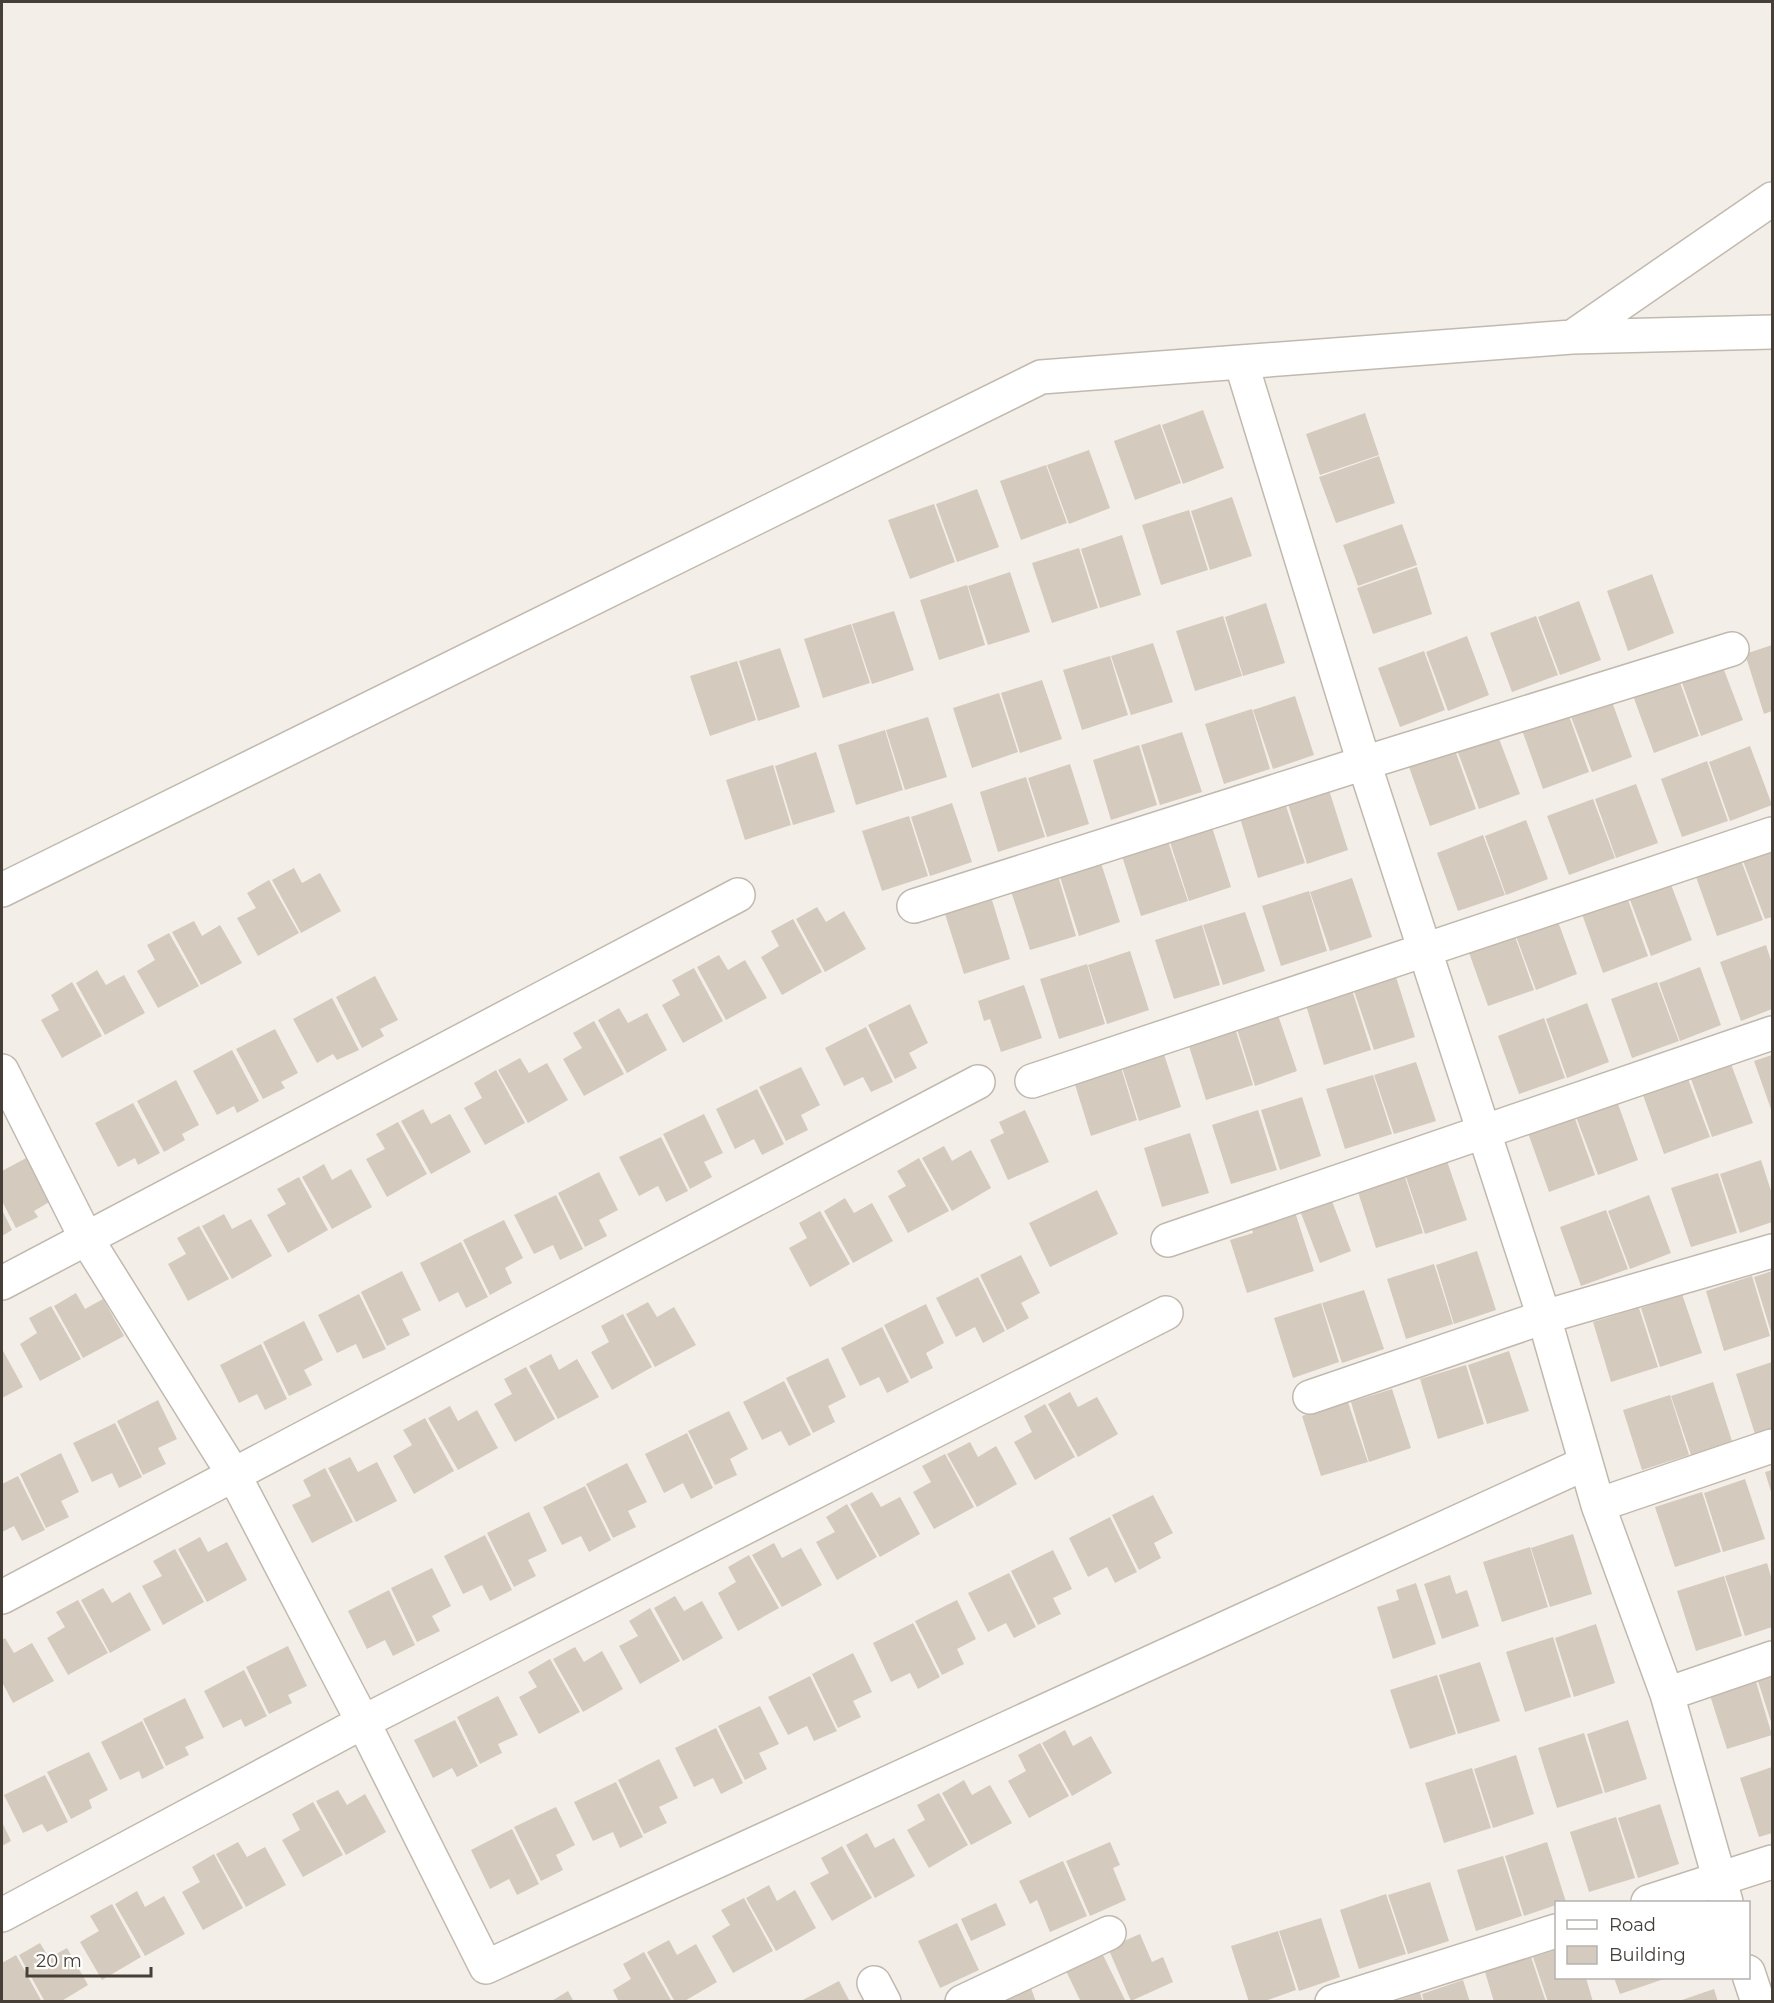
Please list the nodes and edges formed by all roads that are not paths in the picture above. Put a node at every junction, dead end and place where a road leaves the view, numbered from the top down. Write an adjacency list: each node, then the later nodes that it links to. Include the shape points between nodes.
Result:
1 (1773, 199): 3 (street)
2 (1773, 332): 3 (street)
3 (1572, 337): 4 (street)
4 (1241, 362): 6 (street); 8 (street, via 1041,377)
5 (1732, 649): 6 (street)
6 (1364, 763): 10 (street); 11 (street)
7 (1773, 834): 11 (street)
8 (2, 890)
9 (738, 895): 17 (street)
10 (914, 906)
11 (1425, 950): 14 (street); 16 (street)
12 (1773, 1033): 16 (street)
13 (2, 1071): 17 (street)
14 (1032, 1081)
15 (978, 1082): 26 (street)
16 (1483, 1132): 18 (street); 22 (street)
17 (86, 1238): 20 (street); 26 (street)
18 (1168, 1240)
19 (1773, 1251): 22 (street)
20 (2, 1283)
21 (1166, 1313): 31 (street)
22 (1544, 1317): 23 (street); 25 (street)
23 (1310, 1396)
24 (1773, 1446): 27 (street)
25 (1586, 1463): 27 (street); 31 (street, via 486,1967)
26 (234, 1475): 28 (street); 31 (street)
27 (1598, 1505): 30 (street)
28 (2, 1597)
29 (1773, 1658): 30 (street)
30 (1667, 1694): 33 (street)
31 (363, 1722): 35 (street)
32 (1773, 1862): 33 (street)
33 (1722, 1892): 34 (street)
34 (1655, 1901)
35 (2, 1915)
36 (1555, 1932): 40 (street)
37 (1109, 1933): 39 (street)
38 (1750, 1975): 41 (street)
39 (962, 2001)
40 (1332, 2001)
41 (1758, 2001)

